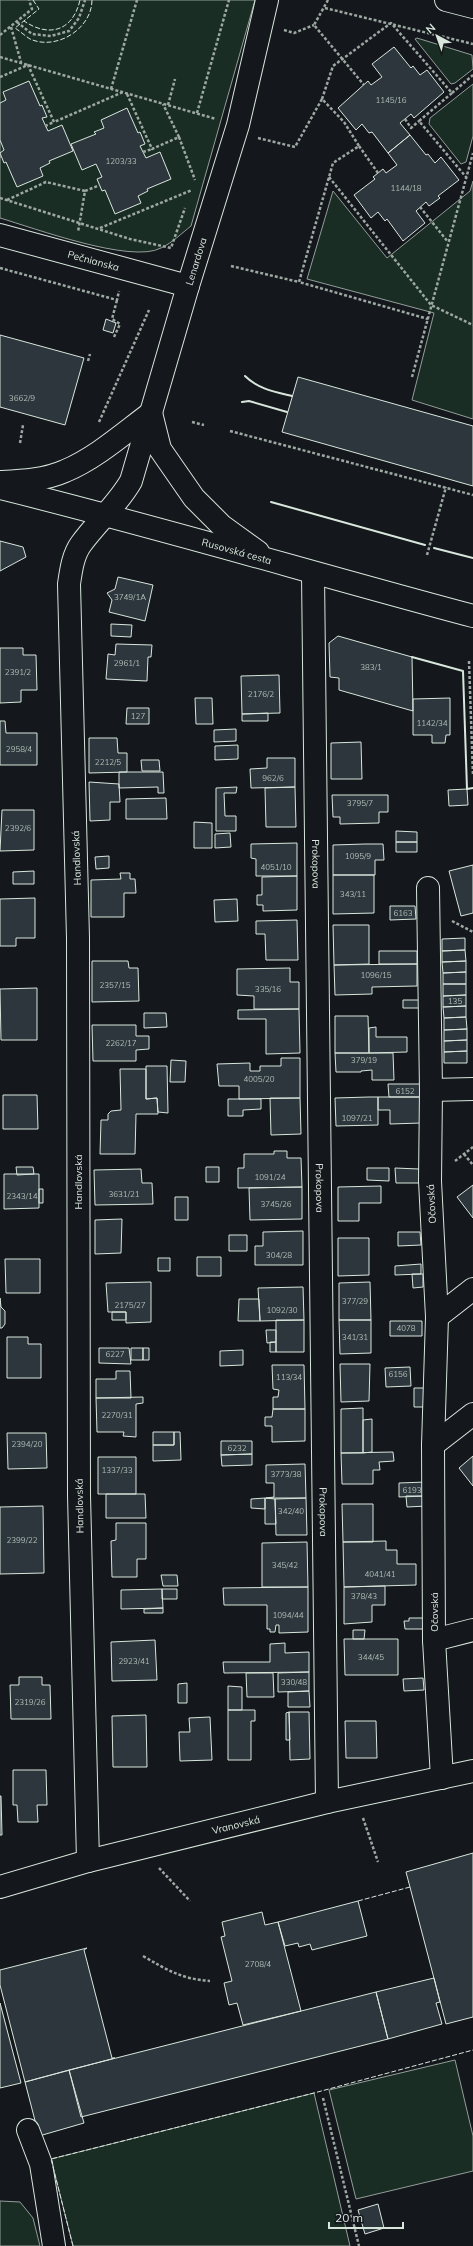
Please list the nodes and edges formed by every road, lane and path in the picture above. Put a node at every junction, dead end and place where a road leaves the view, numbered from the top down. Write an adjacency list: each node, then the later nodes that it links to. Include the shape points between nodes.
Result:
1 (29, 0): 10 (path, via 32,9)
2 (85, 0): 10 (path, via 79,18 69,31 51,36 32,34)
3 (137, 0): 25 (path)
4 (229, 0): 32 (path)
5 (267, 0): 12 (street, Lenardova)
6 (328, 0): 9 (path)
7 (446, 0): 8 (street)
8 (473, 7)
9 (325, 8): 11 (path); 13 (path)
10 (17, 22): 14 (path)
11 (391, 24): 16 (path); 18 (path); 28 (path)
12 (261, 25): 13 (path, via 294,33); 39 (street, Lenardova)
13 (314, 25): 18 (path)
14 (11, 27): 15 (path); 19 (path)
15 (0, 35)
16 (473, 44)
17 (0, 57): 19 (path)
18 (342, 58): 24 (path); 29 (path, via 333,66)
19 (22, 63): 20 (path)
20 (28, 65): 22 (path); 25 (path); 36 (path)
21 (473, 75): 28 (path)
22 (0, 77)
23 (175, 79): 31 (path)
24 (364, 85)
25 (111, 89): 26 (path)
26 (123, 92): 27 (path); 36 (path)
27 (127, 93): 30 (path); 42 (path)
28 (452, 93): 35 (path)
29 (322, 99): 39 (path, via 295,147); 41 (path, via 344,122)
30 (162, 104): 31 (path); 40 (path)
31 (168, 105): 32 (path)
32 (196, 113): 33 (path)
33 (215, 118): 37 (path); 39 (path)
34 (405, 119): 35 (path, via 411,128)
35 (419, 121): 48 (path)
36 (54, 122): 38 (path)
37 (212, 125)
38 (45, 126)
39 (237, 128): 65 (street, Lenardova)
40 (179, 137): 42 (path); 49 (path)
41 (359, 146): 46 (path); 47 (path, via 333,163)
42 (152, 149): 43 (path)
43 (143, 152)
44 (473, 153): 48 (path)
45 (197, 173): 49 (path)
46 (378, 173)
47 (328, 177): 64 (path); 67 (path)
48 (466, 177): 61 (path)
49 (195, 180): 51 (path)
50 (100, 185): 52 (path)
51 (192, 190): 53 (path); 59 (path)
52 (85, 191): 55 (path, via 46,182); 58 (path)
53 (189, 197)
54 (0, 198): 55 (path)
55 (6, 200): 58 (path)
56 (187, 204): 59 (path, via 171,248)
57 (420, 207): 61 (path)
58 (81, 222): 59 (path); 62 (path)
59 (100, 228)
60 (0, 235): 62 (street, Pečnianska)
61 (448, 243): 67 (path)
62 (72, 255): 65 (street, Pečnianska)
63 (231, 266): 64 (path)
64 (299, 282): 69 (path)
65 (188, 286): 75 (street, Lenardova)
66 (117, 300): 71 (path, via 112,319 120,324)
67 (432, 305): 69 (path); 70 (path)
68 (149, 310): 79 (path)
69 (428, 319): 74 (path)
70 (473, 325)
71 (114, 337)
72 (90, 354): 73 (path)
73 (88, 361)
74 (412, 377)
75 (151, 413): 82 (street, via 64,471 27,481); 86 (street, Lenardova, via 131,481 123,495); 88 (street, via 160,449 194,498 222,526)
76 (192, 422): 78 (path)
77 (23, 424): 81 (path)
78 (204, 425)
79 (97, 426)
80 (230, 431): 83 (path)
81 (20, 443)
82 (0, 482)
83 (446, 487): 85 (path); 87 (path)
84 (0, 488): 86 (street, Rusovská cesta)
85 (473, 495)
86 (106, 514): 88 (street, Rusovská cesta); 108 (street, Handlovská, via 81,544 72,566 69,584 78,938 79,1495)
87 (427, 555)
88 (270, 560): 89 (street, Rusovská cesta)
89 (313, 574): 90 (street, Rusovská cesta); 106 (street, Prokopova)
90 (473, 616)
91 (469, 661): 92 (path)
92 (473, 776)
93 (428, 888): 95 (street, Očovská)
94 (473, 1089): 95 (street)
95 (431, 1090): 99 (street, Očovská, via 430,1181)
96 (464, 1154): 97 (path)
97 (473, 1165)
98 (473, 1289): 99 (street)
99 (437, 1317): 101 (street, Očovská)
100 (473, 1414): 101 (street)
101 (433, 1445): 103 (street, Očovská)
102 (473, 1630): 103 (street)
103 (434, 1640): 105 (street, Očovská)
104 (473, 1771): 105 (street, Vranovská)
105 (442, 1778): 106 (street, Vranovská)
106 (327, 1802): 108 (street, Vranovská)
107 (361, 1814): 109 (path)
108 (88, 1861): 111 (street, Vranovská)
109 (378, 1862)
110 (156, 1865): 112 (path)
111 (0, 1887)
112 (190, 1901)
113 (143, 1956): 114 (path, via 169,1972 190,1980)
114 (210, 1981)
115 (323, 2098): 118 (path)
116 (28, 2130): 117 (street, via 41,2164)
117 (54, 2246)
118 (359, 2246)

